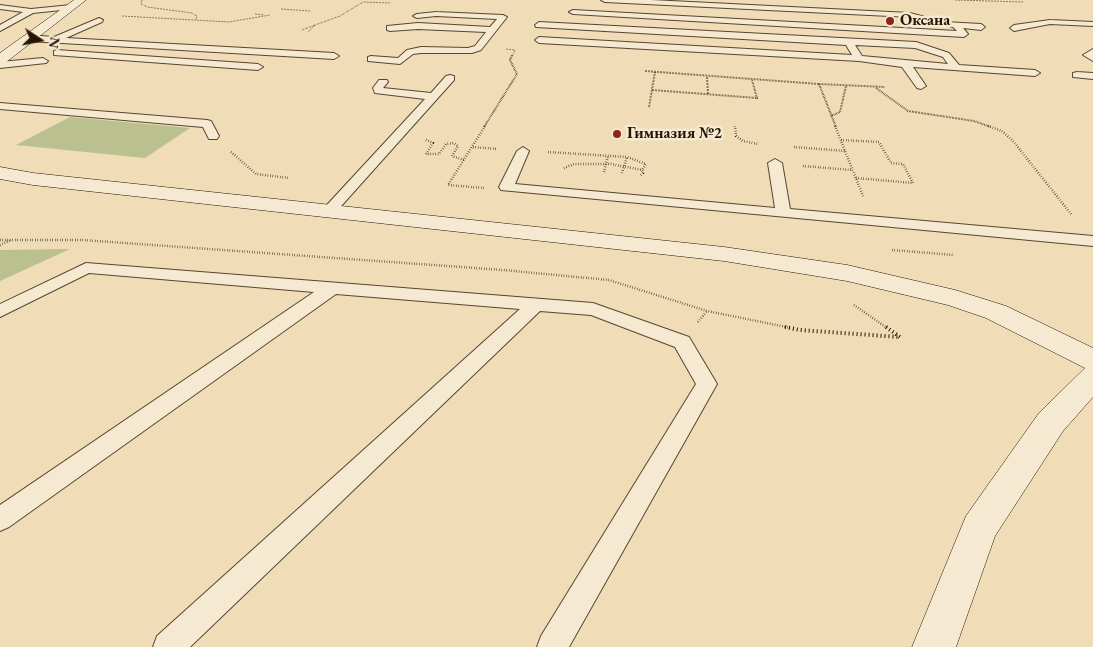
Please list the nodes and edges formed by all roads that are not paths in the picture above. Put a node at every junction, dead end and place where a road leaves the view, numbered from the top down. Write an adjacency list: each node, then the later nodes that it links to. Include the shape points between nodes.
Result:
1 (33, 0): 7 (lane)
2 (82, 0): 5 (street)
3 (605, 0): 9 (lane, via 824,7)
4 (0, 7): 7 (lane)
5 (70, 8): 7 (lane); 21 (street)
6 (904, 8): 9 (lane)
7 (27, 12): 11 (lane); 17 (lane)
8 (574, 12): 15 (lane, via 964,34)
9 (910, 15): 15 (lane)
10 (417, 16): 20 (lane, via 503,17)
11 (0, 19)
12 (99, 20): 22 (lane)
13 (1093, 24): 19 (lane, via 1050,22)
14 (539, 25): 24 (lane)
15 (956, 25): 16 (lane)
16 (981, 27)
17 (0, 28)
18 (390, 28): 20 (lane, via 418,26)
19 (1014, 28)
20 (492, 30): 35 (lane, via 478,48 469,51 415,51)
21 (28, 38): 22 (lane); 32 (street)
22 (55, 39): 25 (lane)
23 (539, 40): 29 (lane)
24 (849, 42): 29 (lane); 40 (lane, via 916,45 946,55)
25 (185, 47): 28 (lane); 33 (lane)
26 (1093, 52): 30 (lane, via 1088,55)
27 (57, 53): 33 (lane)
28 (334, 56)
29 (860, 58): 37 (lane)
30 (1093, 58)
31 (371, 59): 35 (lane)
32 (0, 60)
33 (159, 60): 38 (lane)
34 (43, 61): 36 (lane)
35 (400, 61): 39 (lane)
36 (0, 65)
37 (906, 66): 40 (lane); 41 (lane); 47 (lane)
38 (258, 67)
39 (391, 68)
40 (956, 68): 42 (lane)
41 (850, 69)
42 (1035, 73)
43 (1077, 75): 44 (lane)
44 (1093, 76)
45 (450, 78): 48 (lane)
46 (383, 82): 48 (lane, via 379,91)
47 (921, 86)
48 (433, 96): 54 (lane)
49 (0, 106): 50 (lane, via 208,124)
50 (212, 136)
51 (523, 151): 55 (lane, via 506,187)
52 (775, 163): 55 (lane)
53 (0, 174): 54 (street)
54 (330, 210): 60 (street, via 724,254 847,273 955,298 996,312)
55 (783, 213): 56 (lane)
56 (1093, 241)
57 (332, 288): 58 (lane); 59 (lane, via 86,268); 62 (lane)
58 (536, 304): 63 (lane); 64 (lane, via 593,309 682,342 707,384)
59 (0, 311)
60 (1093, 360)
61 (1093, 377): 65 (street, via 1051,422 979,528)
62 (0, 519)
63 (168, 647)
64 (552, 647)
65 (934, 647)

